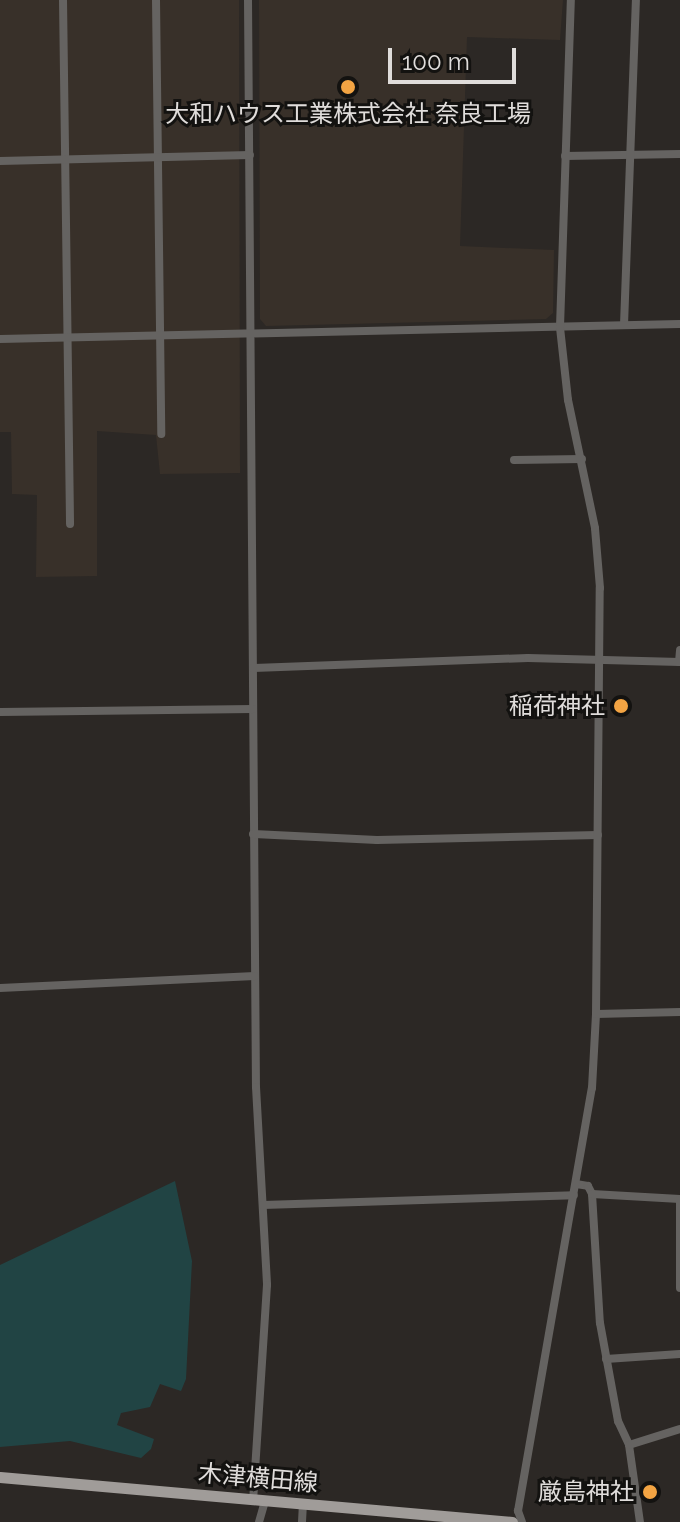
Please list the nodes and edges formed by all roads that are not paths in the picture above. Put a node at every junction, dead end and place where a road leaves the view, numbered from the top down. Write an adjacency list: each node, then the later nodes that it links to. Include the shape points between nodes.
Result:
1 (63, 0): 11 (street)
2 (156, 0): 10 (street)
3 (248, 0): 8 (street)
4 (571, 0): 9 (street)
5 (636, 0): 6 (street)
6 (629, 154): 7 (street); 9 (street); 14 (street)
7 (680, 154)
8 (250, 155): 10 (street); 16 (street)
9 (565, 156): 15 (street)
10 (157, 158): 11 (street); 17 (street)
11 (65, 159): 12 (street); 18 (street)
12 (0, 161)
13 (680, 324): 14 (street)
14 (624, 325): 15 (street)
15 (560, 327): 16 (street); 21 (street, via 568,400)
16 (249, 334): 17 (street); 27 (street)
17 (158, 335): 18 (street); 20 (street)
18 (67, 336): 19 (street); 23 (street)
19 (0, 339)
20 (161, 434)
21 (582, 459): 22 (street); 26 (street, via 598,559)
22 (514, 460)
23 (70, 524)
24 (680, 650): 25 (street)
25 (680, 662): 26 (street)
26 (599, 663): 27 (street, via 528,658); 31 (street)
27 (253, 668): 28 (street)
28 (253, 709): 29 (street); 30 (street)
29 (0, 712)
30 (253, 834): 31 (street, via 377,840); 32 (street)
31 (598, 835): 35 (street)
32 (255, 976): 33 (street); 40 (street)
33 (0, 988)
34 (680, 1012): 35 (street)
35 (596, 1014): 36 (street, via 593,1078)
36 (576, 1184): 37 (street, via 588,1186); 38 (street)
37 (592, 1194): 39 (street); 43 (street)
38 (574, 1195): 40 (street); 52 (street, via 518,1511)
39 (680, 1199): 41 (street)
40 (263, 1205): 47 (street, via 267,1285)
41 (680, 1288)
42 (680, 1354): 43 (street)
43 (606, 1359): 45 (street, via 618,1421)
44 (679, 1432): 45 (street)
45 (629, 1445): 53 (street)
46 (0, 1477): 47 (main road, 木津横田線)
47 (259, 1500): 48 (main road, 木津横田線); 49 (street)
48 (303, 1505): 50 (street); 51 (main road, 木津横田線)
49 (259, 1522)
50 (302, 1522)
51 (512, 1522)
52 (522, 1522)
53 (640, 1522)

